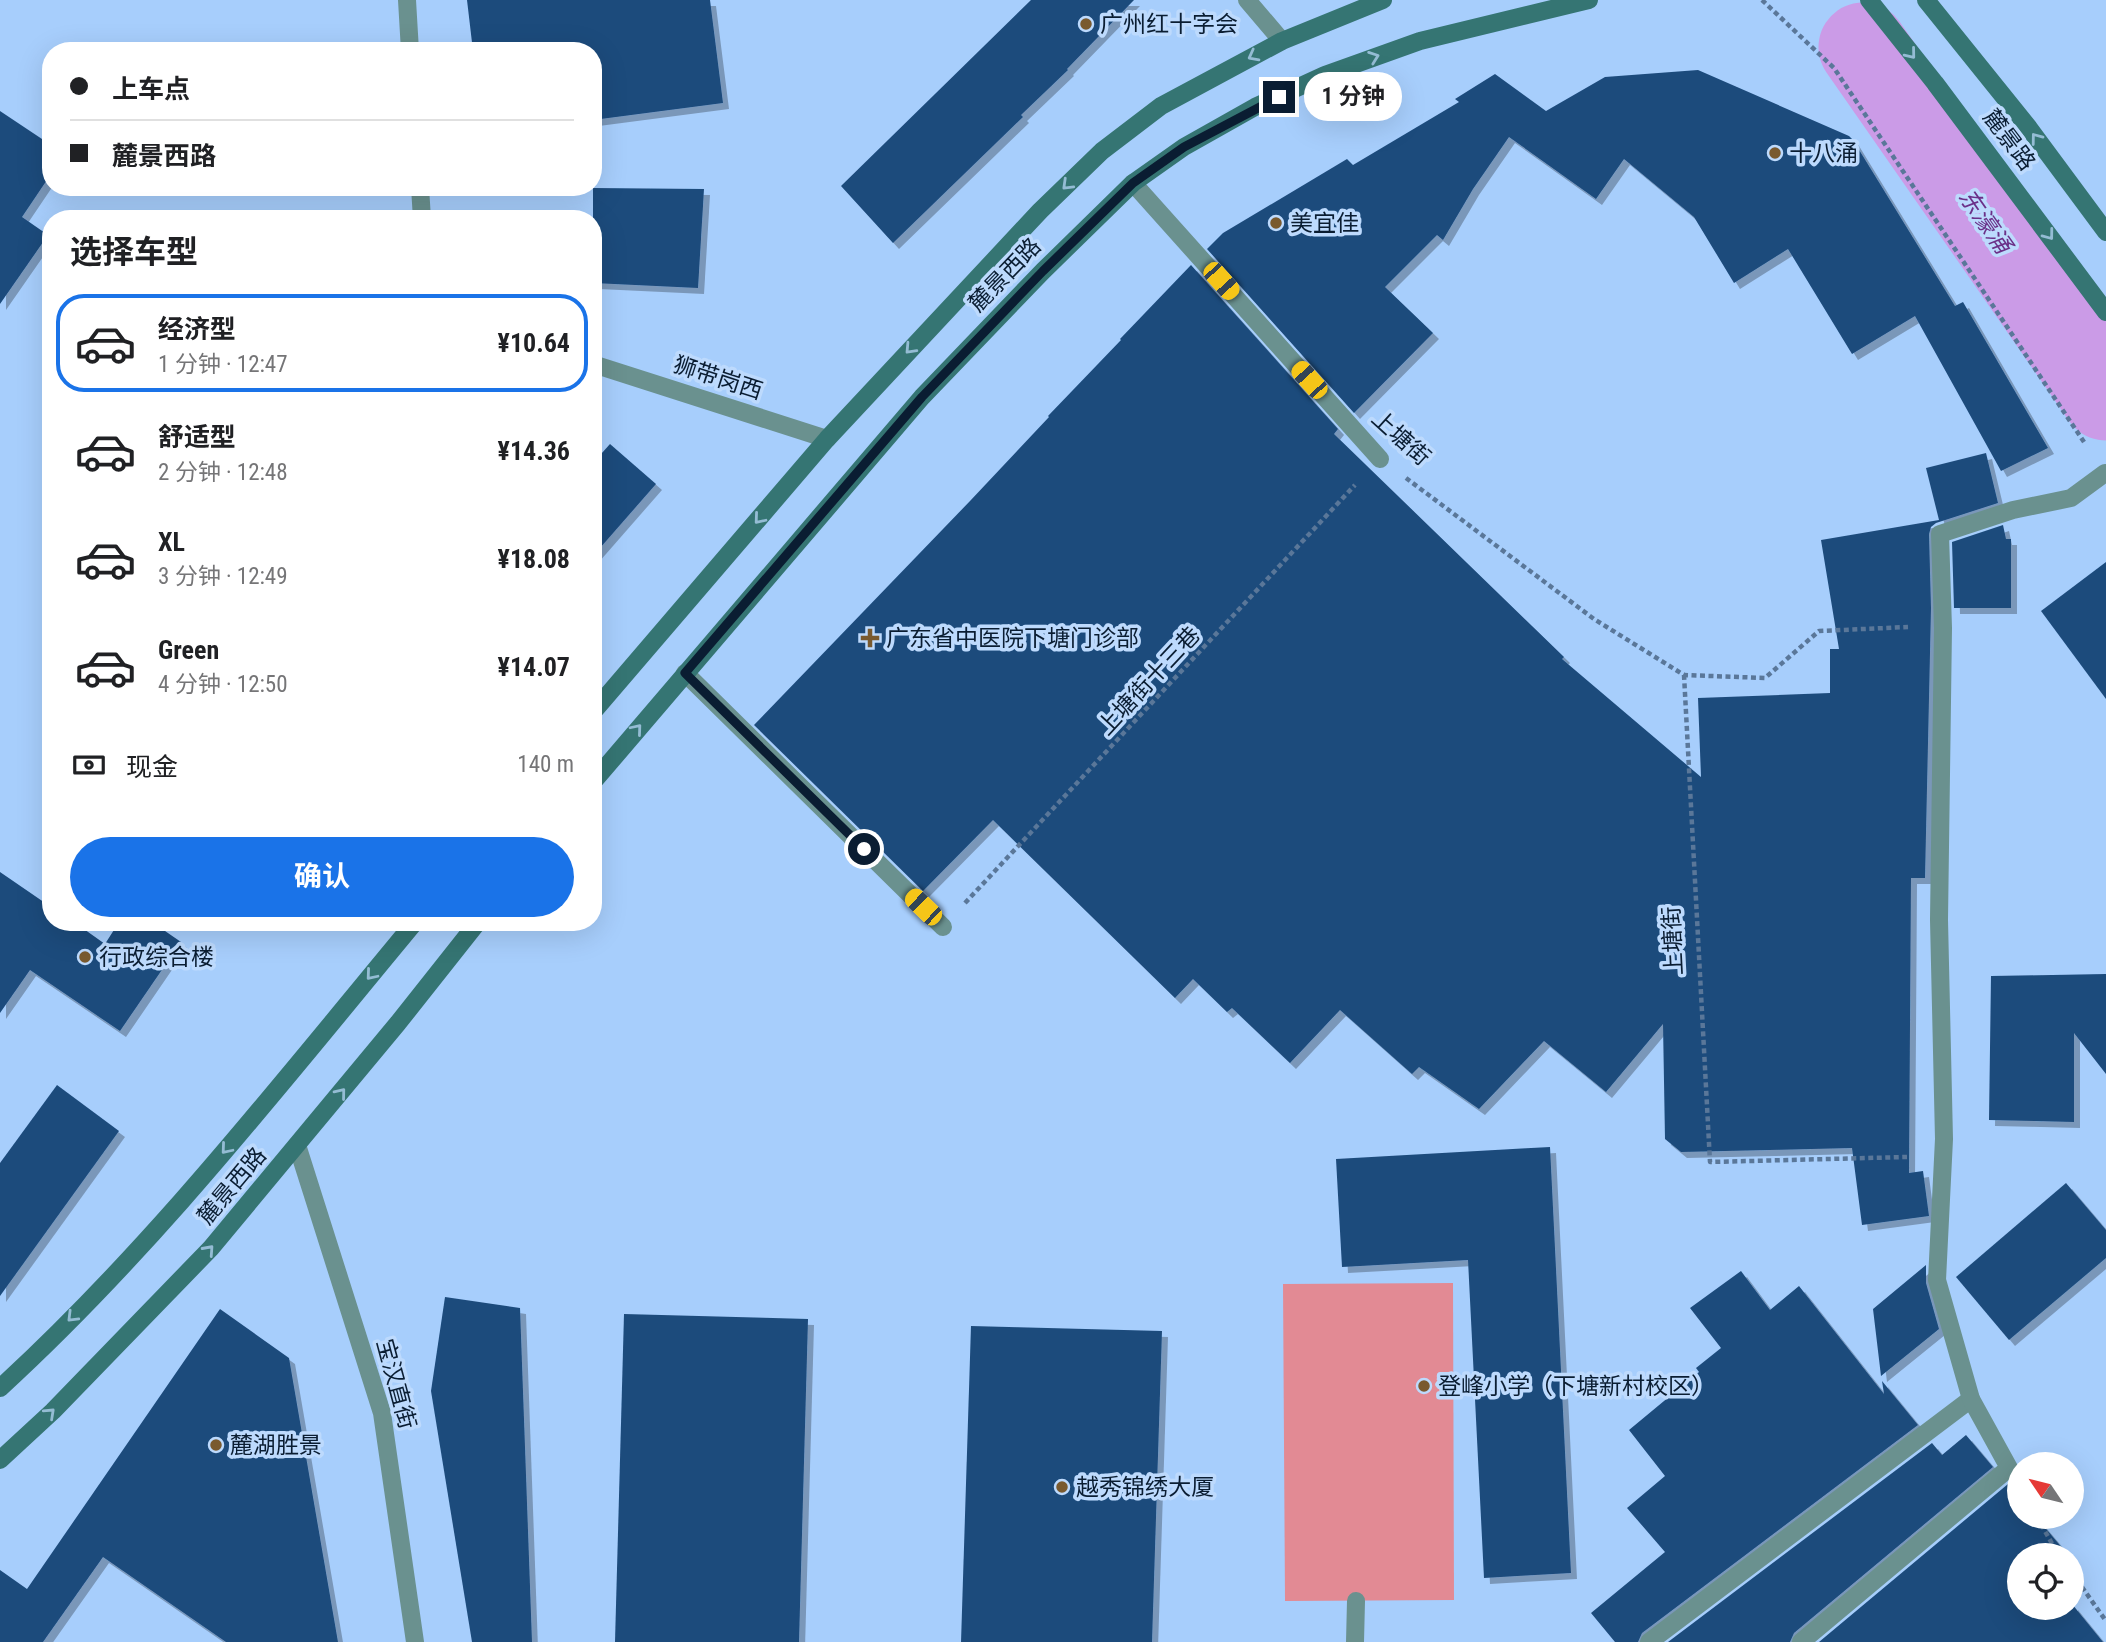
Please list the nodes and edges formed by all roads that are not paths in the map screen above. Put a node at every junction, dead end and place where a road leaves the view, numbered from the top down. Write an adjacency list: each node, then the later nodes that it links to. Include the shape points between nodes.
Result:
1 (407, 0): 8 (street)
2 (1247, 0): 7 (street)
3 (1383, 0): 7 (street, 麓景西路)
4 (1589, 0): 9 (street, 麓景西路, one-way to 4, via 1184,147 1255,107 1325,75 1420,41)
5 (1869, 0): 11 (street, 麓景路, one-way to 11)
6 (1926, 0): 10 (street, 麓景路, one-way to 6)
7 (1282, 40): 13 (street, 麓景西路, one-way to 13, via 1161,106 1102,152 1040,211)
8 (409, 42)
9 (1133, 183): 14 (street, 上塘街); 16 (street, 麓景西路, via 922,397)
10 (2106, 232)
11 (2106, 312)
12 (602, 367): 13 (street, 狮带岗西)
13 (827, 439): 17 (street, 麓景西路, one-way to 17)
14 (1380, 459)
15 (2105, 473): 24 (street, via 2071,498 2013,510 1940,534 1943,1156 1937,1280)
16 (685, 673): 18 (street, 麓景西路, one-way to 16); 19 (street)
17 (602, 702)
18 (602, 771)
19 (943, 927)
20 (407, 931): 23 (street, 麓景西路, one-way to 23, via 161,1224)
21 (471, 931): 22 (street, 麓景西路, one-way to 21)
22 (297, 1145): 25 (street, 麓景西路, one-way to 22, via 211,1248); 27 (street, 宝汉直街, via 382,1413)
23 (0, 1388)
24 (1971, 1399): 29 (street); 30 (street, via 2009,1468)
25 (0, 1460)
26 (1356, 1601): 28 (street)
27 (415, 1642)
28 (1355, 1642)
29 (1649, 1642)
30 (1801, 1642)

